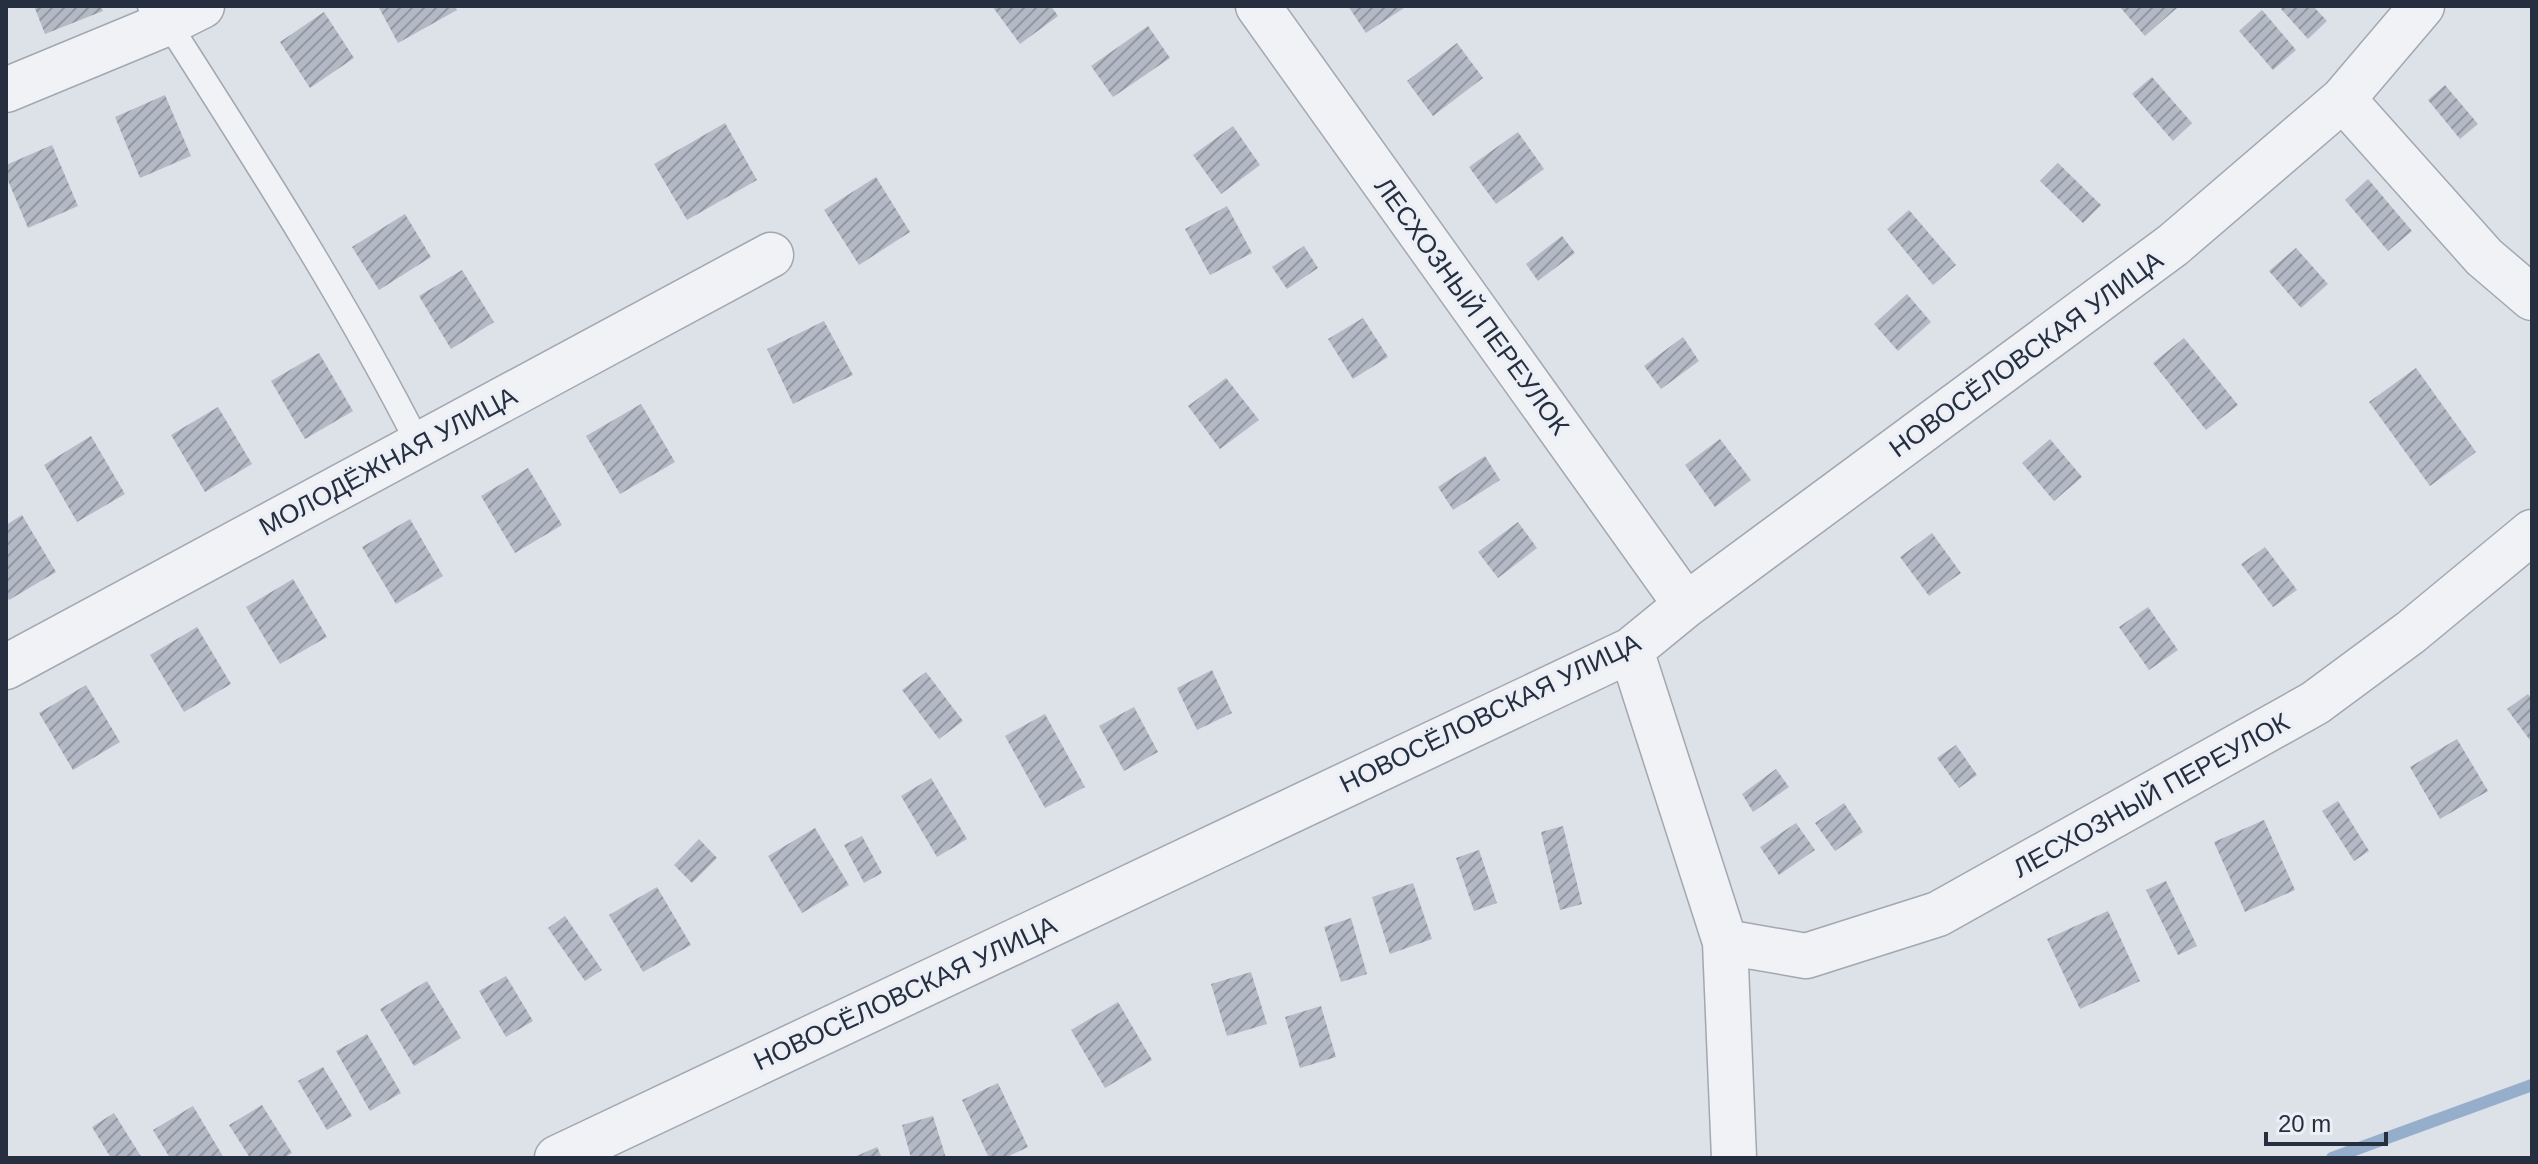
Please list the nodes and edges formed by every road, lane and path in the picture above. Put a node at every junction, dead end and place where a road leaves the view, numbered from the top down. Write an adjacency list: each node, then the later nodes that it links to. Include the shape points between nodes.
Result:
1 (1258, 6): 10 (street, ЛЕСХОЗНЫЙ ПЕРЕУЛОК)
2 (2422, 6): 5 (street, НОВОСЁЛОВСКАЯ УЛИЦА)
3 (174, 12): 4 (street); 8 (lane)
4 (6, 90)
5 (2343, 99): 7 (street, via 2484,257); 10 (street, НОВОСЁЛОВСКАЯ УЛИЦА, via 2173,245)
6 (771, 255): 8 (street, МОЛОДЁЖНАЯ УЛИЦА)
7 (2532, 298)
8 (419, 445): 12 (street, МОЛОДЁЖНАЯ УЛИЦА)
9 (2532, 532): 13 (street, ЛЕСХОЗНЫЙ ПЕРЕУЛОК, via 2315,703 1938,914 1806,956)
10 (1686, 605): 11 (street, НОВОСЁЛОВСКАЯ УЛИЦА)
11 (1631, 650): 13 (street); 14 (street, НОВОСЁЛОВСКАЯ УЛИЦА)
12 (6, 667)
13 (1725, 942): 15 (street)
14 (557, 1158)
15 (1734, 1158)

